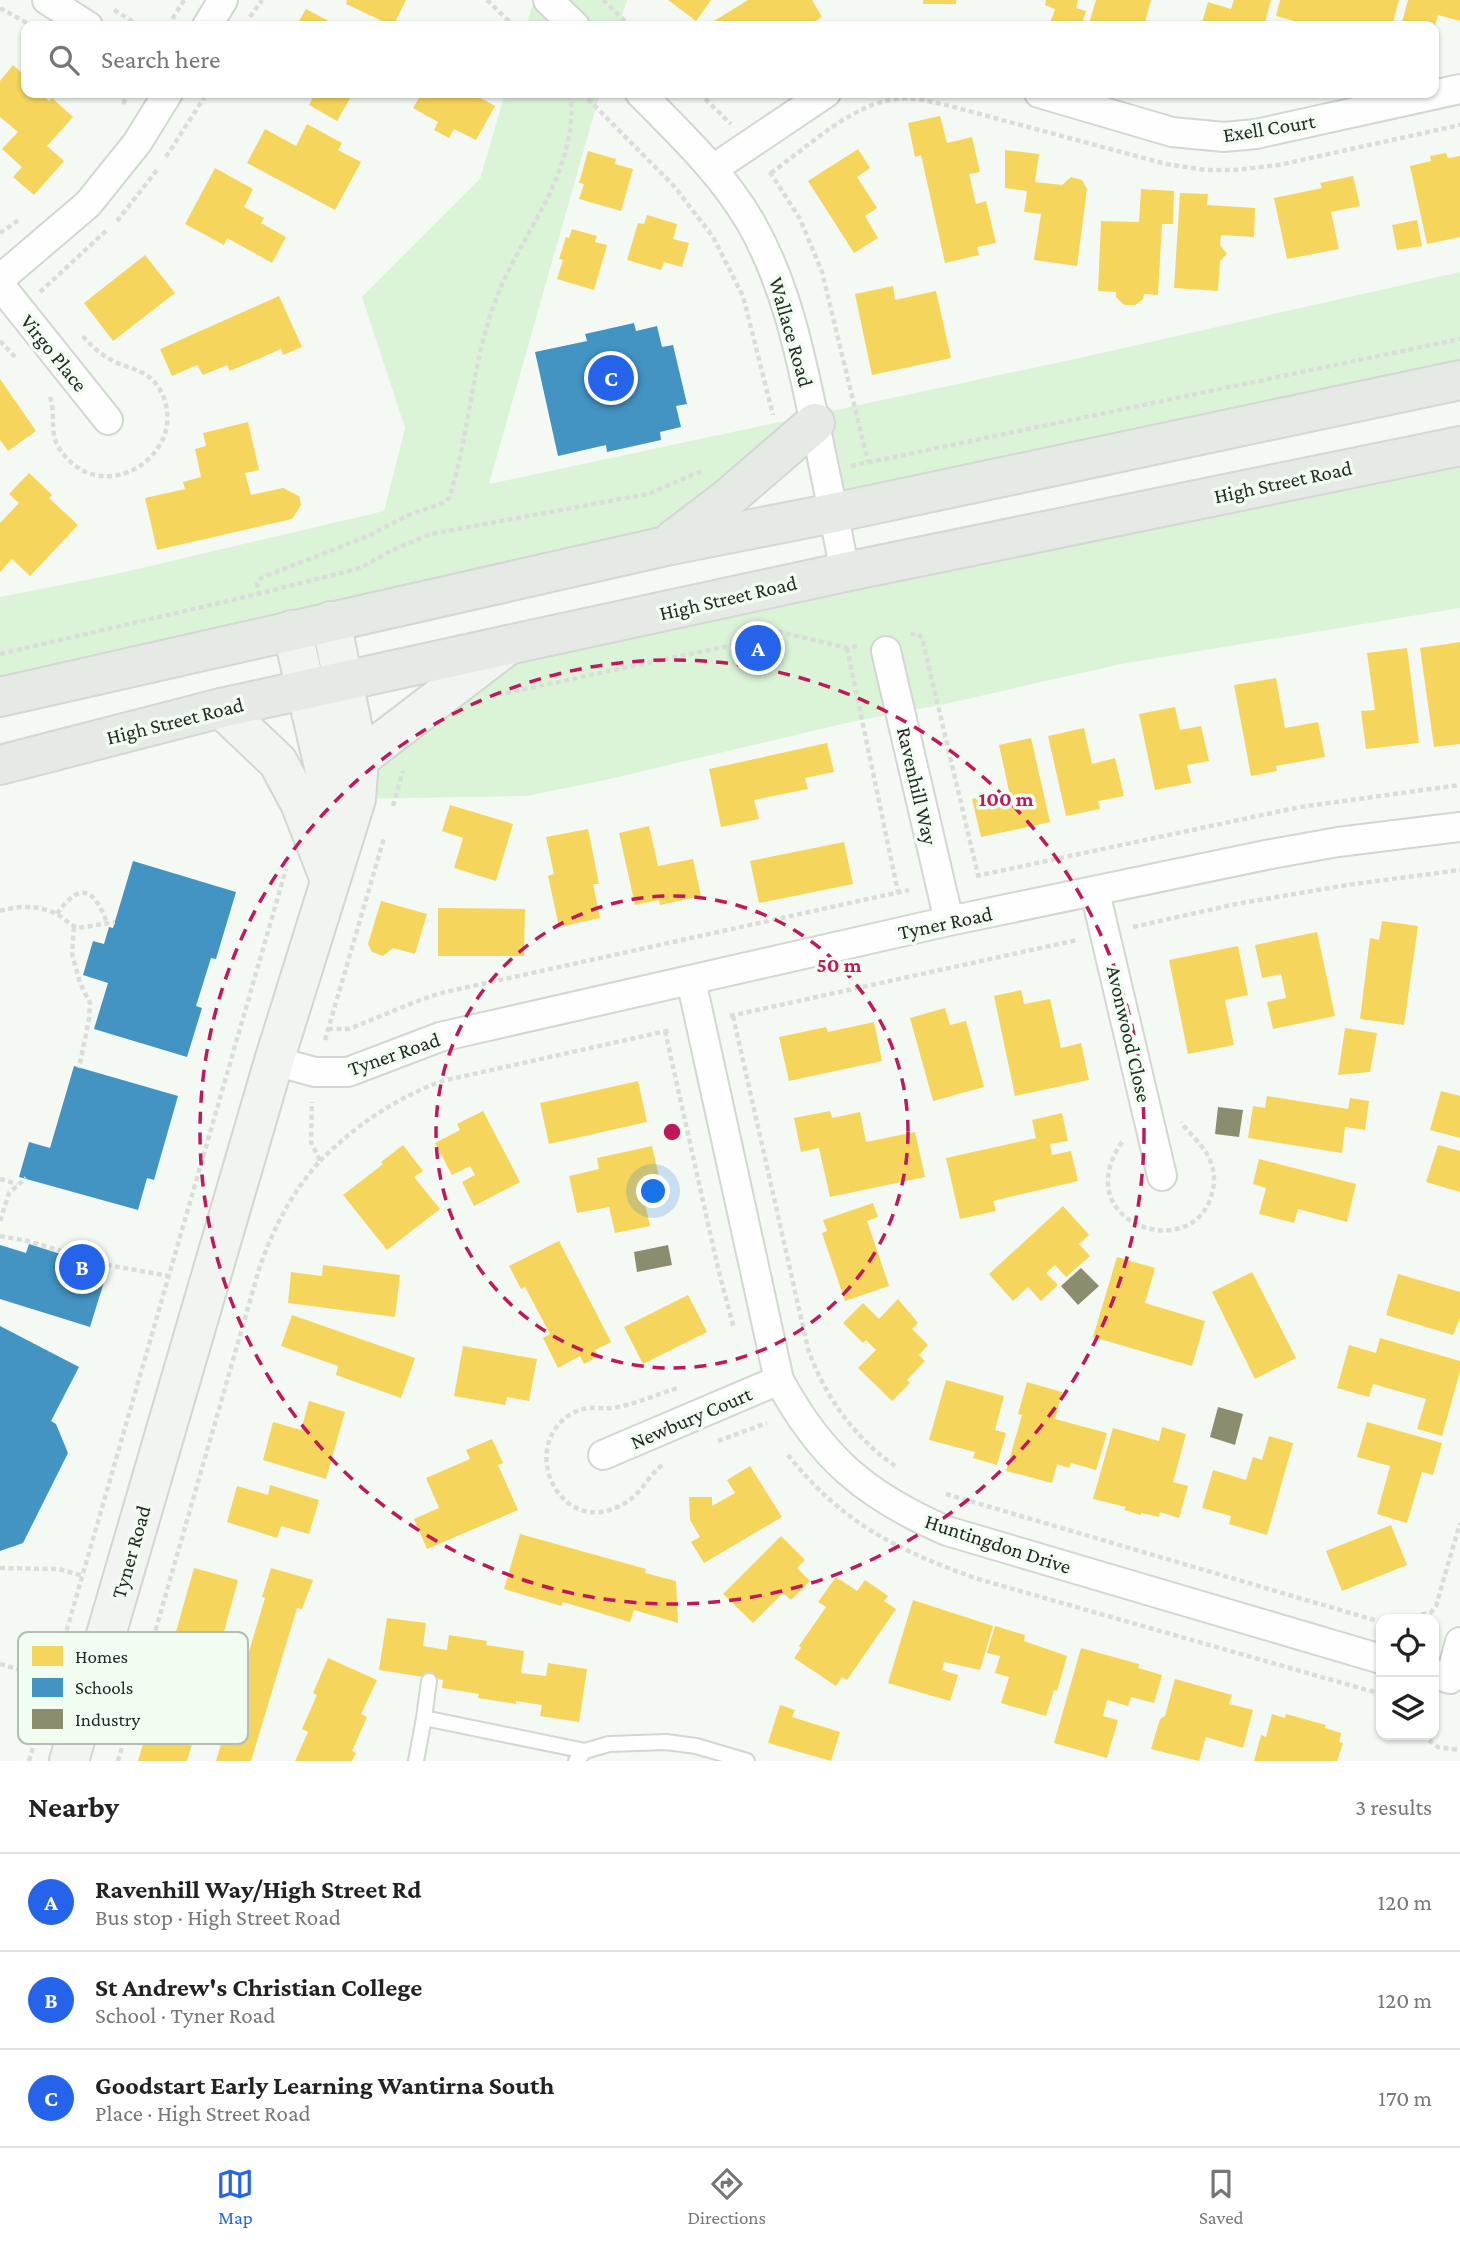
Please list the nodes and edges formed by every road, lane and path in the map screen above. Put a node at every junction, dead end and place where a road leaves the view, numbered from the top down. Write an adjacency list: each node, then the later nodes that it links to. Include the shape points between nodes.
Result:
1 (47, 0): 12 (street)
2 (184, 0): 14 (path)
3 (223, 0): 15 (street)
4 (262, 0): 10 (path)
5 (487, 0): 16 (path)
6 (548, 0): 17 (street)
7 (603, 0): 18 (path)
8 (109, 7): 13 (path)
9 (0, 8): 11 (path)
10 (248, 20)
11 (23, 21)
12 (80, 21)
13 (132, 21)
14 (171, 21)
15 (210, 21)
16 (509, 21)
17 (570, 21)
18 (625, 21)
19 (1460, 89): 20 (street, Exell Court)
20 (1439, 94)
21 (126, 98): 30 (path)
22 (165, 98): 36 (street, via 137,143 88,204)
23 (570, 98): 50 (path, via 571,122 562,161 492,309 449,498 261,578)
24 (587, 98): 41 (path, via 673,185 713,237 743,296)
25 (645, 98): 33 (street, Wallace Road)
26 (704, 98): 31 (path)
27 (819, 98): 33 (street)
28 (1056, 98): 29 (street, Exell Court, via 1172,132 1224,137)
29 (1419, 98)
30 (117, 115)
31 (737, 130)
32 (765, 165): 44 (path, via 800,219 822,272)
33 (713, 169): 42 (street, Wallace Road, via 751,223 776,274 795,332)
34 (27, 215): 35 (path)
35 (0, 233)
36 (0, 279)
37 (0, 285): 40 (street, Virgo Place)
38 (1460, 339): 44 (path)
39 (1460, 380): 47 (main road)
40 (108, 421)
41 (774, 422)
42 (815, 423): 47 (street, Wallace Road); 48 (main road)
43 (1460, 446): 49 (main road, High Street Road)
44 (868, 462): 45 (path)
45 (861, 463)
46 (711, 466): 50 (path, via 648,494 431,534 360,568)
47 (833, 513): 48 (main road); 49 (street, Wallace Road)
48 (666, 546): 51 (main road)
49 (845, 572): 54 (main road, High Street Road)
50 (258, 594): 56 (path)
51 (331, 621): 52 (main road); 57 (main road, Tyner Road)
52 (292, 630): 58 (main road); 60 (main road)
53 (882, 644): 55 (path); 72 (path, via 916,633 922,638); 80 (street, Ravenhill Way)
54 (508, 645): 57 (main road, High Street Road); 62 (main road)
55 (847, 648): 59 (path, via 772,630 742,643); 76 (path)
56 (0, 654)
57 (344, 682): 58 (main road, High Street Road); 62 (main road, Tyner Road)
58 (307, 691): 61 (main road, High Street Road); 69 (main road)
59 (502, 694)
60 (0, 697)
61 (221, 708): 63 (main road, High Street Road); 74 (main road, via 278,762 300,803)
62 (359, 759): 69 (main road, Tyner Road, via 356,799)
63 (0, 765)
64 (405, 765): 66 (path)
65 (1460, 785): 72 (path, via 1300,807)
66 (390, 818)
67 (1460, 827): 77 (street, Tyner Road, via 1270,854)
68 (386, 831): 89 (path)
69 (343, 837): 74 (main road, Tyner Road)
70 (286, 864): 103 (path)
71 (1460, 870): 84 (path, via 1236,904)
72 (978, 875): 73 (path)
73 (968, 878)
74 (330, 880): 93 (main road, Tyner Road)
75 (909, 890): 76 (path)
76 (898, 892): 89 (path, via 442,993 348,1029)
77 (1095, 892): 80 (street, Tyner Road); 97 (street, Avonwood Close)
78 (0, 911): 79 (path, via 15,906)
79 (57, 914): 82 (path, via 75,893 86,893 101,905); 83 (path)
80 (949, 921): 86 (street, Tyner Road)
81 (115, 922): 82 (path)
82 (107, 923): 83 (path)
83 (74, 926): 94 (path, via 72,954 90,1003)
84 (1124, 929)
85 (1088, 937): 87 (path)
86 (691, 980): 93 (street, Tyner Road, via 440,1037 348,1072 316,1072); 105 (street, Huntingdon Drive)
87 (733, 1016): 88 (path); 107 (path, via 818,1378 858,1435)
88 (725, 1017)
89 (328, 1028): 92 (path)
90 (676, 1029): 91 (path)
91 (665, 1031): 96 (path, via 418,1090 380,1110); 104 (path)
92 (325, 1040)
93 (274, 1062): 115 (main road, Tyner Road)
94 (79, 1068)
95 (312, 1102): 96 (path, via 312,1142)
96 (320, 1161): 116 (path, via 286,1208 260,1266)
97 (1162, 1176)
98 (26, 1178): 100 (path)
99 (0, 1179): 100 (path)
100 (17, 1184): 101 (path, via 9,1193)
101 (0, 1221)
102 (0, 1236): 103 (path)
103 (169, 1276): 111 (path)
104 (737, 1339)
105 (779, 1380): 106 (street, Newbury Court); 118 (street, Huntingdon Drive, via 809,1430 830,1454 871,1491 919,1519)
106 (603, 1455)
107 (899, 1469)
108 (938, 1491): 113 (path)
109 (1460, 1523): 112 (path, via 1436,1606)
110 (0, 1568): 111 (path, via 58,1569)
111 (83, 1576): 114 (path)
112 (1424, 1614)
113 (1376, 1621)
114 (66, 1632)
115 (107, 1632)
116 (155, 1632)
117 (1460, 1642): 121 (street, via 1450,1679)
118 (1376, 1658)
119 (0, 1664): 120 (path)
120 (18, 1669)
121 (1439, 1676)
122 (429, 1681): 123 (lane)
123 (424, 1718): 129 (lane); 133 (lane)
124 (1429, 1740): 128 (path, via 1438,1747)
125 (34, 1744): 130 (path)
126 (74, 1744): 131 (main road, Tyner Road)
127 (123, 1744): 132 (path)
128 (1460, 1750)
129 (580, 1756): 134 (lane, via 609,1744 681,1743)
130 (29, 1761)
131 (69, 1761)
132 (118, 1761)
133 (416, 1761)
134 (747, 1761)

